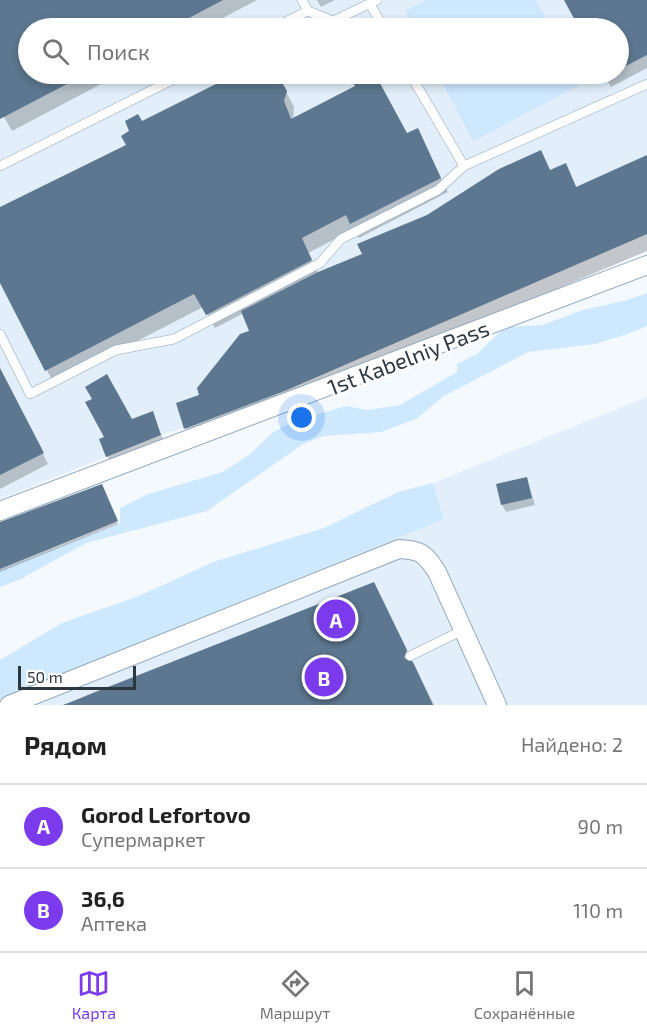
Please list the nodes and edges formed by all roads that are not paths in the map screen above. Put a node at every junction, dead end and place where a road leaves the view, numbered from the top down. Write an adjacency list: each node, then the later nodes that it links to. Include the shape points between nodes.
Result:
1 (302, 0): 3 (lane)
2 (374, 2): 6 (lane); 7 (lane)
3 (308, 11): 4 (lane); 5 (lane)
4 (294, 18)
5 (326, 18)
6 (339, 18)
7 (380, 18)
8 (164, 84): 11 (lane)
9 (416, 84): 12 (lane)
10 (647, 84): 12 (lane)
11 (0, 166)
12 (464, 166): 14 (lane, via 438,190 341,238 320,263 174,339 116,350 30,394)
13 (647, 265): 15 (street, 1st Kabelniy Pass)
14 (0, 334)
15 (0, 511)
16 (463, 630): 17 (lane); 18 (street, via 426,556 415,549 399,549); 19 (street)
17 (410, 656)
18 (9, 705)
19 (497, 705)

